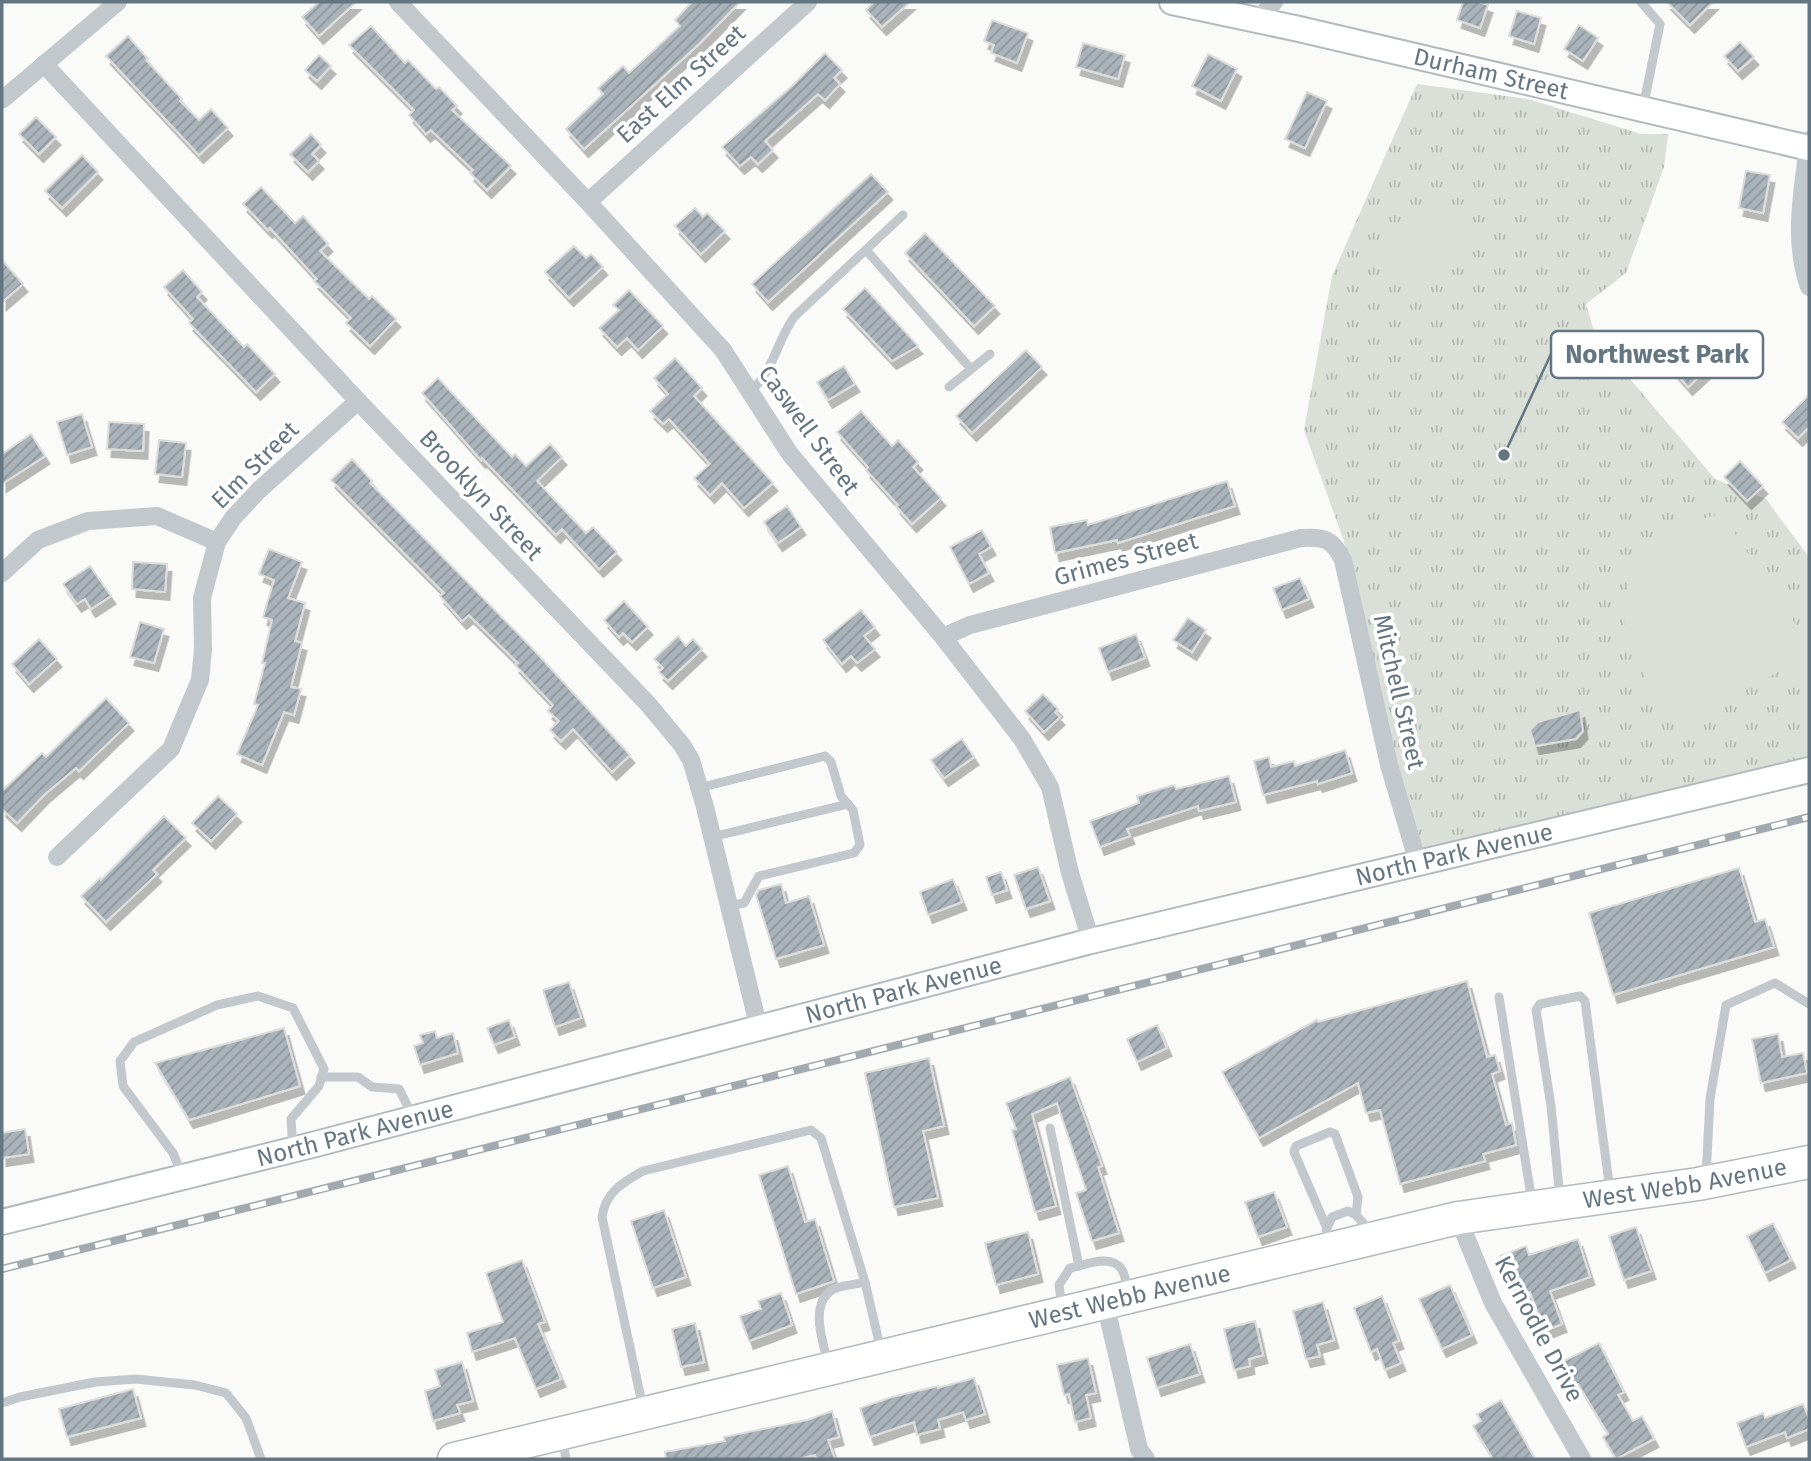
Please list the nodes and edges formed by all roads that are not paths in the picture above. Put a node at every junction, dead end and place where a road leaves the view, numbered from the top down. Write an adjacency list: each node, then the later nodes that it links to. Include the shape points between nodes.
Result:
1 (118, 2): 8 (street)
2 (398, 2): 12 (street, Caswell Street)
3 (808, 2): 12 (street, East Elm Street)
4 (1172, 2): 7 (street, Durham Street)
5 (1274, 2): 7 (street)
6 (1641, 2): 10 (lane, via 1660,24)
7 (1257, 20): 10 (street, Durham Street)
8 (44, 64): 9 (street); 20 (street, Brooklyn Street)
9 (2, 100)
10 (1643, 110): 11 (street, Durham Street)
11 (1809, 145): 15 (street, via 1798,215)
12 (588, 202): 19 (street, Caswell Street, via 723,350)
13 (903, 215): 14 (lane)
14 (866, 250): 17 (lane); 19 (lane, via 794,317 765,377)
15 (1809, 287)
16 (990, 354): 17 (lane)
17 (971, 369): 18 (lane)
18 (949, 387)
19 (751, 391): 24 (street, Caswell Street, via 790,454)
20 (358, 401): 22 (street, Elm Street, via 258,491); 26 (street, Brooklyn Street, via 648,704 686,753)
21 (1324, 539): 24 (street, Grimes Street, via 1301,538 970,625); 30 (street, Mitchell Street, via 1337,547 1343,560 1389,765)
22 (217, 542): 23 (street, via 157,516 88,521 38,541); 29 (street, Elm Street, via 202,598 200,680 171,749)
23 (2, 573)
24 (943, 637): 32 (street, Caswell Street, via 1022,739 1050,787)
25 (1809, 770): 30 (street, North Park Avenue)
26 (699, 788): 27 (lane, via 825,756); 28 (street, Brooklyn Street)
27 (848, 804): 28 (lane); 31 (lane, via 860,845 854,853 760,876 744,903)
28 (712, 837): 31 (street, Brooklyn Street)
29 (57, 857)
30 (1418, 863): 32 (street, North Park Avenue)
31 (729, 906): 35 (street, Brooklyn Street)
32 (1091, 941): 35 (street, North Park Avenue)
33 (1499, 997): 44 (lane)
34 (1809, 1004): 42 (lane, via 1775,983 1726,1005 1710,1099)
35 (760, 1029): 37 (street, North Park Avenue)
36 (321, 1077): 37 (lane, via 358,1077 372,1087 399,1088); 39 (lane, via 319,1086 291,1119); 41 (lane, via 324,1069 293,1008 258,996 217,1005 134,1042 120,1061 123,1086 173,1153)
37 (413, 1119): 39 (street, North Park Avenue)
38 (1051, 1128): 49 (lane)
39 (293, 1150): 41 (street, North Park Avenue)
40 (1809, 1162): 42 (highway, West Webb Avenue)
41 (183, 1177): 46 (street, North Park Avenue)
42 (1706, 1182): 43 (highway, West Webb Avenue)
43 (1611, 1196): 44 (highway, West Webb Avenue); 44 (lane, via 1585,1000 1580,996 1540,1004 1536,1010 1551,1106)
44 (1547, 1205): 45 (highway, West Webb Avenue)
45 (1458, 1218): 47 (highway, West Webb Avenue); 61 (street, Kernodle Drive, via 1493,1303)
46 (2, 1222)
47 (1367, 1226): 48 (highway, West Webb Avenue); 48 (lane, via 1335,1134 1330,1132 1296,1146 1294,1152)
48 (1328, 1237): 51 (highway, West Webb Avenue)
49 (1079, 1266): 51 (lane, via 1105,1260 1123,1270); 52 (lane, via 1070,1268 1059,1285)
50 (865, 1282): 53 (lane); 54 (lane, via 832,1290 821,1304 819,1325); 56 (lane, via 821,1138 811,1130 643,1171 627,1180 611,1192 602,1217)
51 (1117, 1300): 52 (highway, West Webb Avenue); 60 (street, via 1139,1449)
52 (1063, 1313): 53 (highway, West Webb Avenue)
53 (882, 1356): 54 (highway, West Webb Avenue)
54 (829, 1369): 56 (highway, West Webb Avenue)
55 (2, 1403): 59 (lane, via 95,1382 136,1378 195,1385 226,1393 246,1418)
56 (644, 1413): 57 (highway, West Webb Avenue)
57 (563, 1446): 58 (highway, West Webb Avenue, via 522,1447)
58 (472, 1457)
59 (261, 1459)
60 (1146, 1459)
61 (1582, 1459)

